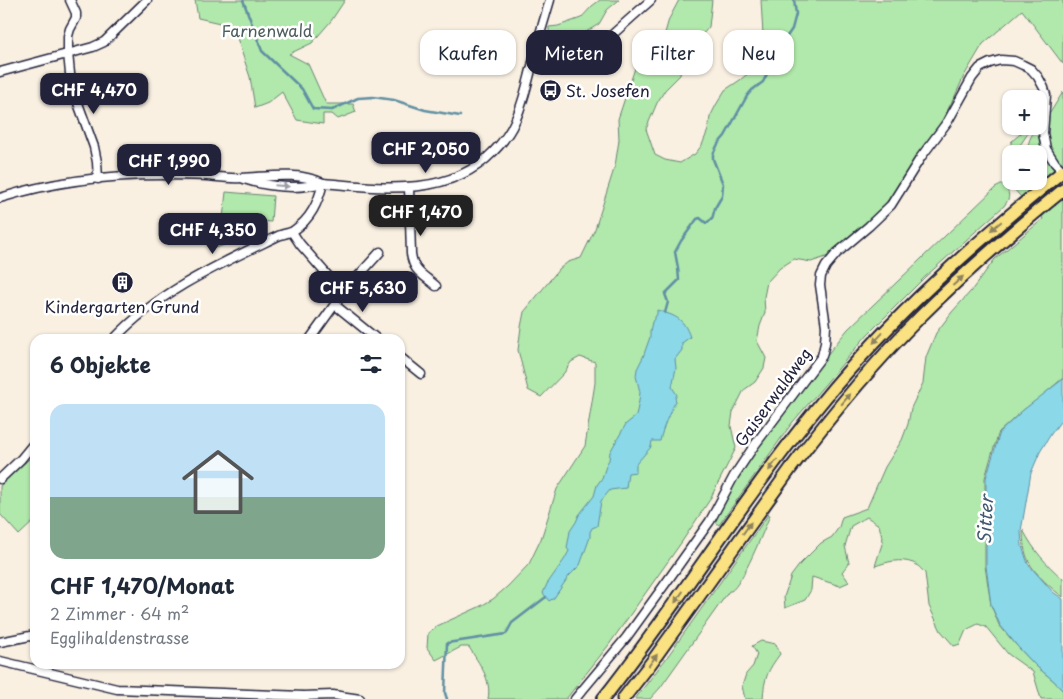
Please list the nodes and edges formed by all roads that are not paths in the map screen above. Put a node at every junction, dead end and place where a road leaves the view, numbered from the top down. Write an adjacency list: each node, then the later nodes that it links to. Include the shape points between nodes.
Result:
1 (70, 0): 7 (street, via 76,18 68,36)
2 (147, 0): 7 (street, via 104,42)
3 (550, 0): 5 (street)
4 (651, 0): 6 (street)
5 (541, 30)
6 (618, 30)
7 (68, 53): 8 (street); 11 (street, via 71,84 94,147)
8 (0, 72)
9 (529, 75): 13 (street, via 515,121 488,157 447,181)
10 (1063, 171): 34 (street, Gaiserwaldweg, via 1046,149 1046,95 1038,77 1031,69 1014,61 1001,60 980,68 948,122 891,204 826,266 820,284 826,326 822,356 754,446 710,521 668,580 626,638); 35 (highway, one-way to 35, via 932,283 872,344 770,469)
11 (98, 179): 12 (street, via 162,175 241,178 290,187 311,187); 15 (street, via 38,188)
12 (323, 183): 13 (street); 16 (street, via 310,217)
13 (409, 187): 18 (street, via 412,262 416,270)
14 (1063, 190): 36 (highway, one-way to 14, via 791,468 848,395 926,311 991,250)
15 (0, 198)
16 (292, 232): 19 (street); 21 (street, via 220,264 176,289 147,308)
17 (380, 252): 19 (street)
18 (436, 286)
19 (343, 293): 20 (street)
20 (335, 305): 22 (street); 23 (street)
21 (118, 334)
22 (314, 334)
23 (371, 334)
24 (405, 361): 25 (street)
25 (421, 374)
26 (30, 448): 27 (street)
27 (0, 479)
28 (30, 637): 29 (street)
29 (0, 642)
30 (0, 661): 31 (street)
31 (30, 668)
32 (33, 669): 33 (street, via 117,689 334,695)
33 (360, 699)
34 (575, 699)
35 (603, 699)
36 (624, 699)

